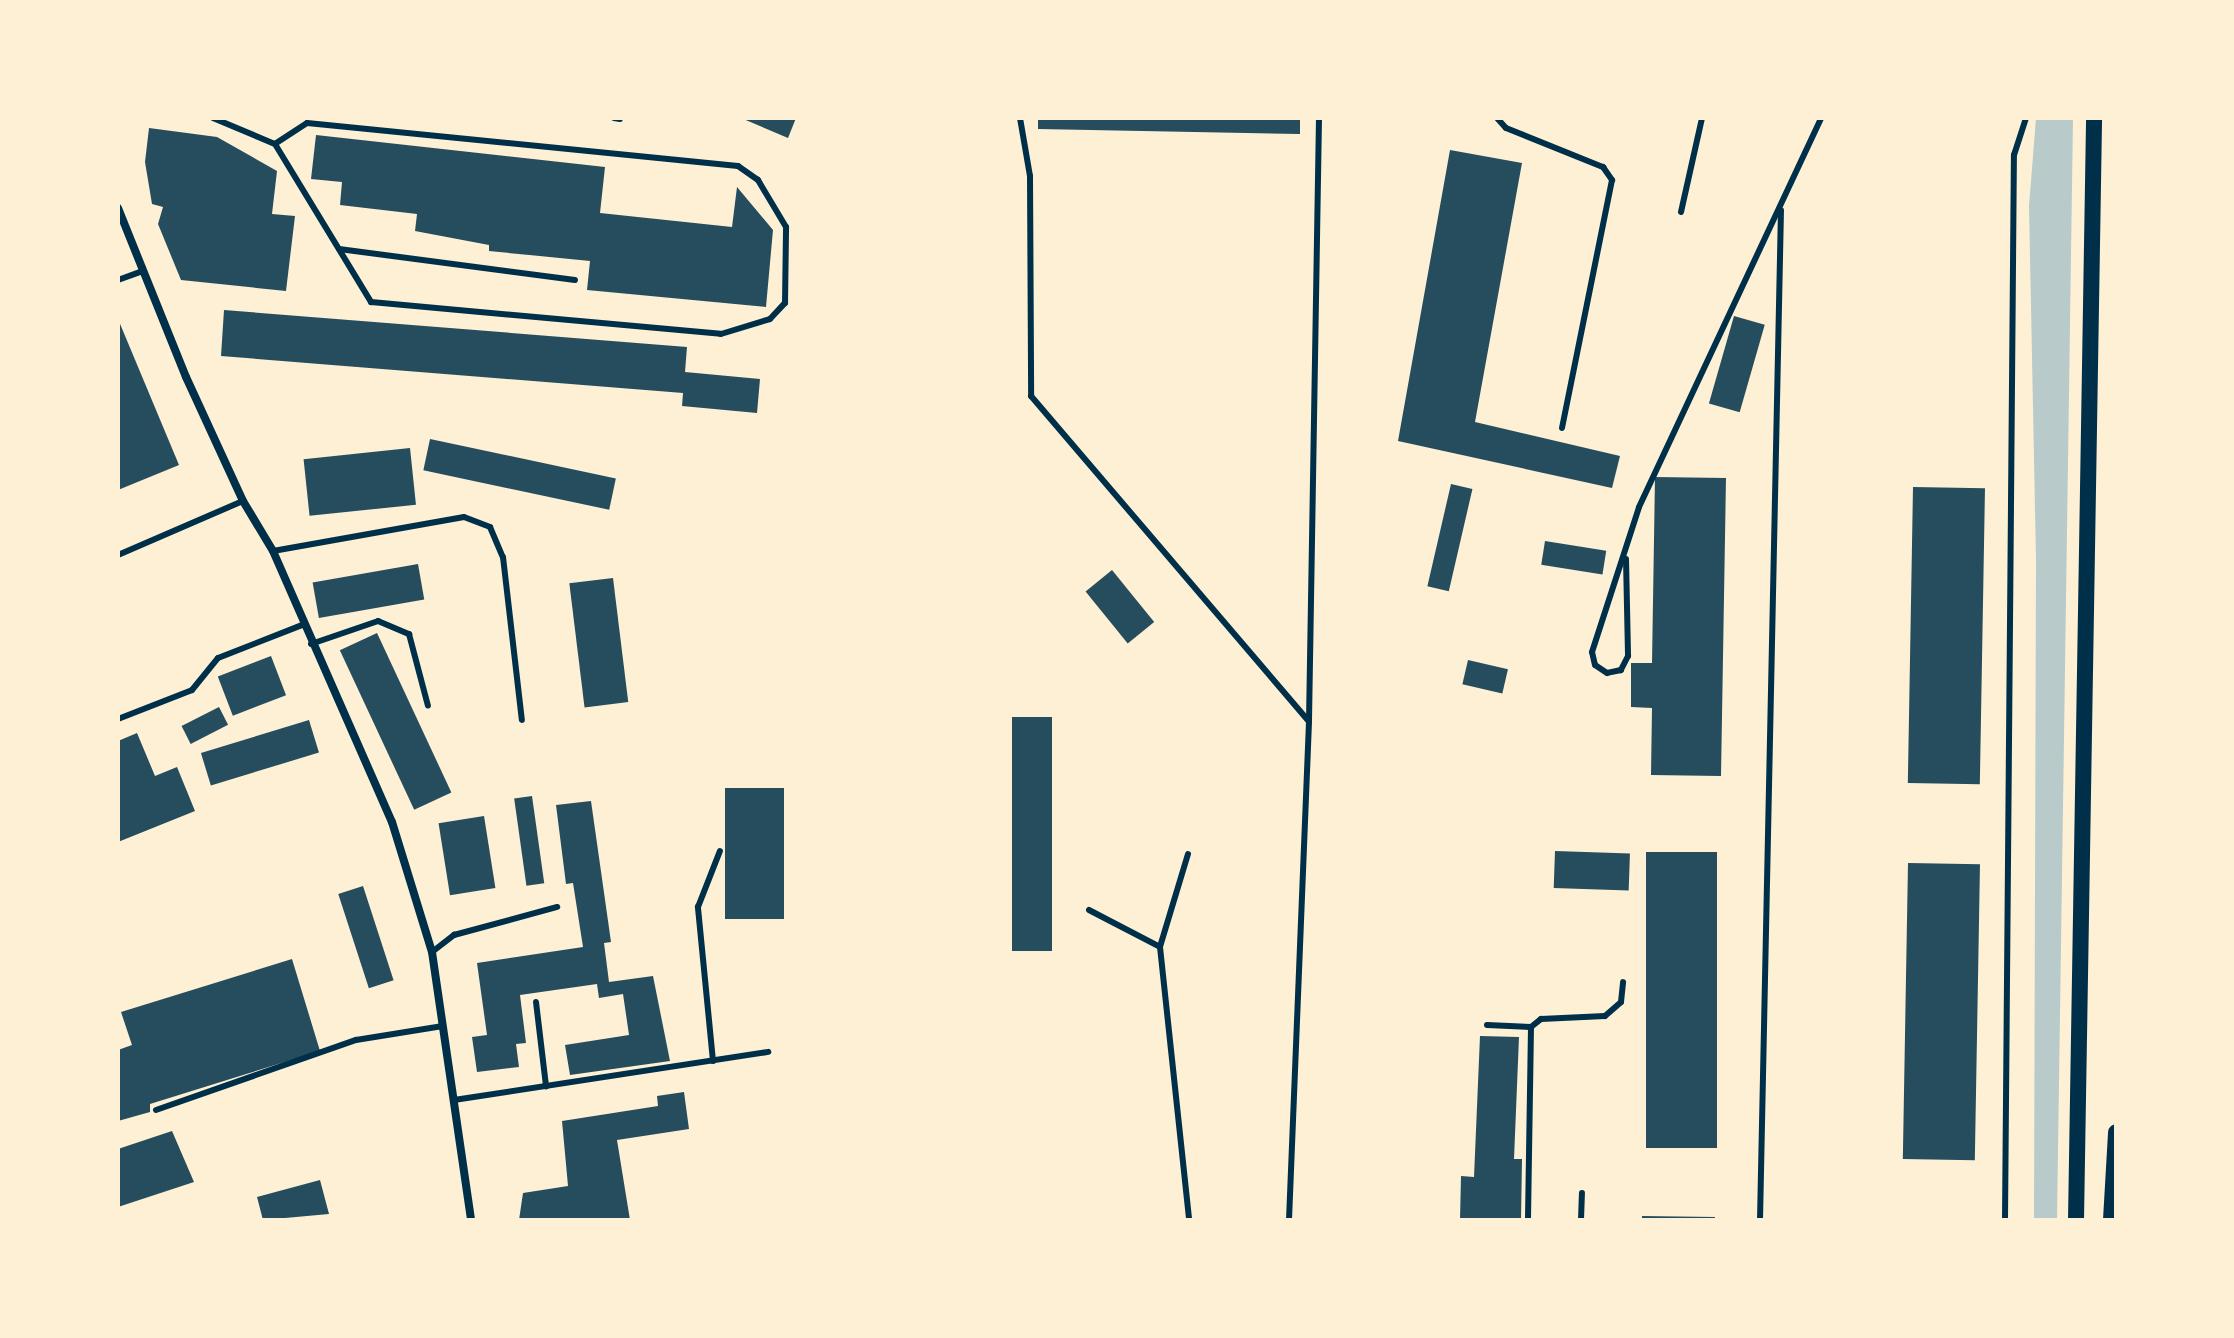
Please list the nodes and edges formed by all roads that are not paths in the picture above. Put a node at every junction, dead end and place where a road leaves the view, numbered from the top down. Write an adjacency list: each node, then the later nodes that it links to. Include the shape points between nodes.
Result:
1 (213, 118): 11 (lane)
2 (614, 118): 10 (lane)
3 (1020, 118): 29 (lane, via 1030,176 1031,396)
4 (1319, 118): 29 (lane)
5 (1497, 118): 19 (lane, via 1506,128 1596,163 1612,180)
6 (1702, 118): 14 (lane)
7 (1821, 118): 13 (lane)
8 (2026, 118): 54 (lane, via 2014,155)
9 (2094, 118): 55 (main road)
10 (620, 119)
11 (275, 144): 15 (lane); 15 (lane, via 307,123 738,166 758,180 786,227 788,292 770,319 721,334 371,302)
12 (118, 208): 16 (street)
13 (1781, 210): 23 (lane, via 1639,507); 53 (lane)
14 (1681, 212)
15 (339, 249): 18 (lane)
16 (140, 272): 17 (lane); 20 (street)
17 (118, 280)
18 (575, 280)
19 (1562, 428)
20 (243, 501): 21 (street); 22 (lane)
21 (273, 551): 24 (street); 28 (lane, via 464,517 490,527 503,557)
22 (118, 555)
23 (1626, 559): 23 (lane, via 1592,652 1595,665 1607,673 1621,670 1628,656)
24 (302, 625): 25 (street); 27 (lane, via 218,658 192,690)
25 (311, 644): 26 (lane, via 378,621 409,634); 35 (street, via 379,786)
26 (428, 706)
27 (118, 719)
28 (522, 720)
29 (1309, 721): 50 (lane)
30 (720, 851): 42 (lane, via 698,907)
31 (1188, 854): 34 (lane)
32 (557, 907): 35 (lane, via 454,935)
33 (1089, 910): 34 (lane)
34 (1160, 947): 49 (lane)
35 (432, 952): 39 (street)
36 (1623, 982): 40 (lane, via 1621,1002 1605,1016 1541,1019)
37 (536, 1002): 43 (lane)
38 (1487, 1025): 40 (lane)
39 (443, 1026): 44 (street); 45 (lane, via 356,1040)
40 (1531, 1027): 51 (lane)
41 (768, 1052): 42 (lane)
42 (713, 1061): 43 (lane)
43 (546, 1086): 44 (lane)
44 (454, 1100): 48 (street)
45 (156, 1110)
46 (2116, 1132): 56 (main road)
47 (1582, 1193): 52 (lane)
48 (471, 1220)
49 (1189, 1220)
50 (1289, 1220)
51 (1528, 1220)
52 (1581, 1220)
53 (1760, 1220)
54 (2005, 1220)
55 (2076, 1220)
56 (2111, 1220)

